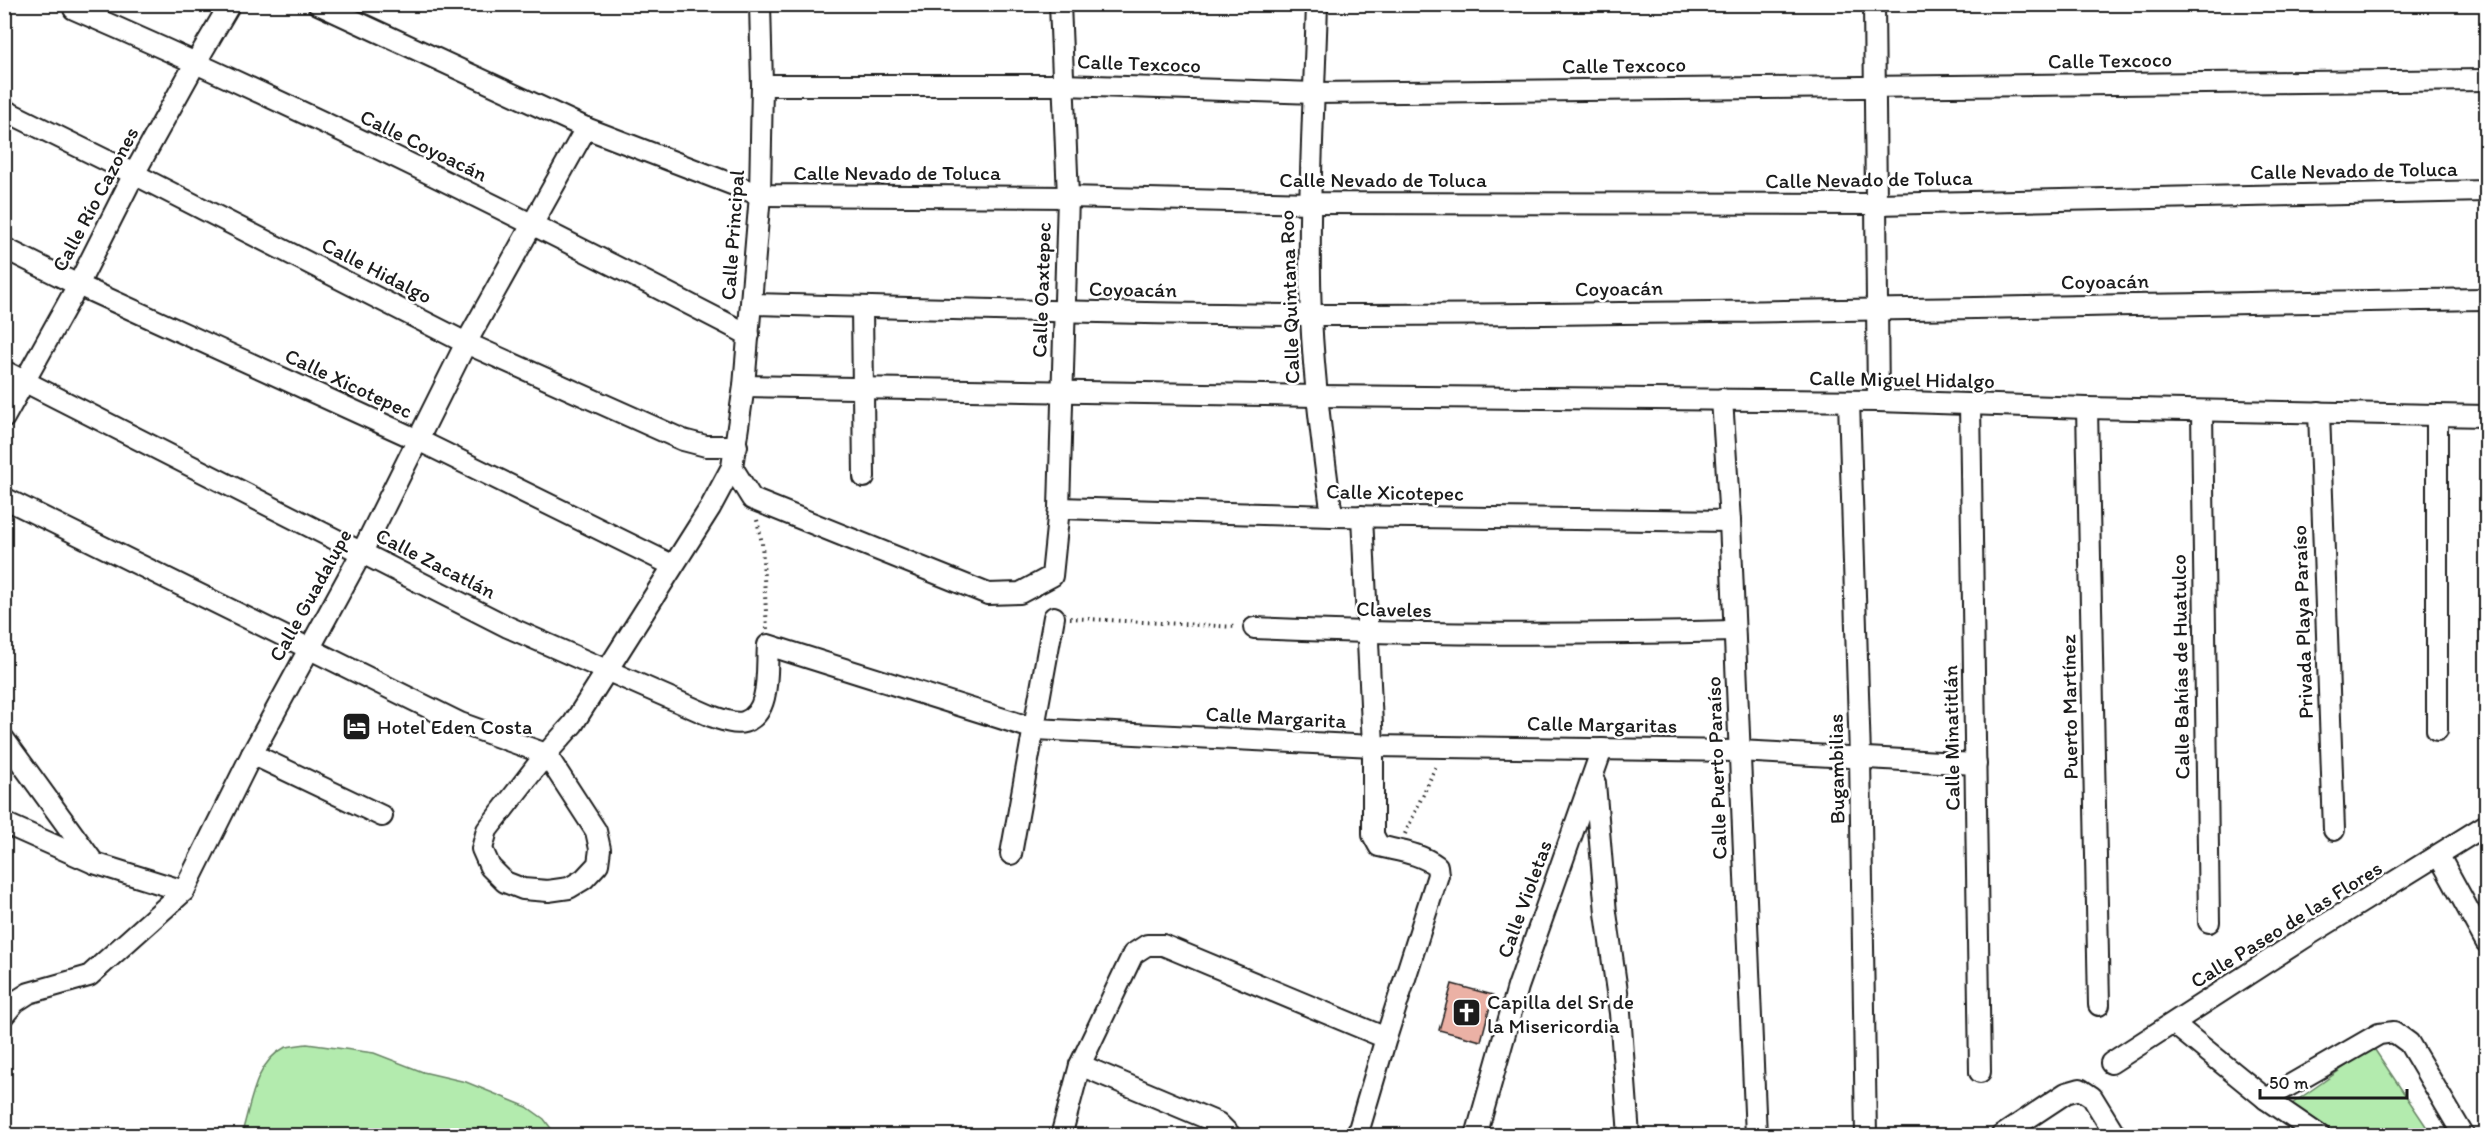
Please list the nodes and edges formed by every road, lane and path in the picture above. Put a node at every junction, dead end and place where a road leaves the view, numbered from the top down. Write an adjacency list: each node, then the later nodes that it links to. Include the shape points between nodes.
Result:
1 (230, 4): 8 (street, Calle Río Cazones)
2 (318, 4): 15 (street, Calle Nevado de Toluca)
3 (760, 4): 10 (street, Calle Principal)
4 (1060, 4): 11 (street, Calle Oaxtepec)
5 (1317, 4): 13 (street, Calle Quintana Roo)
6 (1875, 4): 12 (street)
7 (74, 9): 8 (street, Calle Coyoacán)
8 (196, 62): 16 (street, Calle Río Cazones); 22 (street, Calle Coyoacán)
9 (2487, 80): 12 (street, Calle Texcoco)
10 (762, 85): 11 (street, Calle Texcoco); 18 (street, Calle Principal)
11 (1062, 85): 13 (street, Calle Texcoco); 19 (street, Calle Oaxtepec)
12 (1876, 86): 13 (street, Calle Texcoco); 21 (street)
13 (1314, 93): 20 (street, Calle Quintana Roo)
14 (4, 110): 16 (street, Calle Hidalgo)
15 (586, 128): 18 (street, Calle Nevado de Toluca); 22 (street, Calle Guadalupe)
16 (134, 174): 24 (street, Calle Río Cazones); 32 (street, Calle Hidalgo)
17 (2487, 191): 21 (street, Calle Nevado de Toluca)
18 (760, 195): 19 (street, Calle Nevado de Toluca); 26 (street, Calle Principal)
19 (1068, 197): 20 (street, Calle Nevado de Toluca); 29 (street, Calle Oaxtepec)
20 (1310, 203): 21 (street, Calle Nevado de Toluca); 30 (street, Calle Quintana Roo)
21 (1876, 204): 28 (street)
22 (531, 222): 31 (street, Calle Coyoacán); 32 (street, Calle Guadalupe)
23 (4, 248): 24 (street, Calle Xicotepec)
24 (78, 285): 34 (street, Calle Río Cazones); 49 (street, Calle Xicotepec)
25 (2487, 299): 28 (street, Coyoacán)
26 (752, 304): 27 (street, Coyoacán); 31 (street, Calle Principal)
27 (862, 307): 29 (street, Coyoacán); 36 (street)
28 (1877, 309): 30 (street, Coyoacán); 41 (street)
29 (1065, 312): 30 (street, Coyoacán); 37 (street, Calle Oaxtepec)
30 (1311, 315): 38 (street, Calle Quintana Roo)
31 (748, 335): 35 (street, Calle Principal)
32 (466, 343): 49 (street, Calle Guadalupe); 50 (street, Calle Hidalgo, via 683,440 706,446)
33 (4, 371): 34 (street, Calle Zacatlán)
34 (24, 380): 48 (street, Calle Río Cazones); 59 (street, Calle Zacatlán)
35 (744, 386): 36 (street); 50 (street, Calle Principal)
36 (863, 389): 37 (street); 52 (street)
37 (1061, 392): 38 (street, Calle Miguel Hidalgo); 55 (street, Calle Oaxtepec)
38 (1316, 396): 39 (street, Calle Miguel Hidalgo); 56 (street, Calle Quintana Roo)
39 (1722, 399): 40 (street, Calle Miguel Hidalgo); 58 (street, Calle Puerto Paraíso)
40 (1849, 401): 41 (street, Calle Miguel Hidalgo); 78 (street, Bugambilias)
41 (1878, 401): 42 (street, Calle Miguel Hidalgo)
42 (1970, 404): 43 (street, Calle Miguel Hidalgo); 79 (street, Calle Minatitlán)
43 (2087, 408): 44 (street, Calle Miguel Hidalgo); 92 (street, Puerto Martínez)
44 (2202, 411): 45 (street, Calle Miguel Hidalgo); 90 (street, Calle Bahías de Huatulco)
45 (2319, 412): 46 (street, Calle Miguel Hidalgo); 84 (street, Privada Playa Paraíso)
46 (2437, 415): 47 (street, Calle Miguel Hidalgo); 69 (street)
47 (2487, 416)
48 (4, 418)
49 (418, 440): 59 (street, Calle Guadalupe); 60 (street, Calle Xicotepec)
50 (736, 446): 51 (street, Calle Principal)
51 (732, 467): 54 (street); 60 (street, Calle Principal)
52 (864, 477)
53 (4, 498): 66 (street)
54 (752, 499): 55 (street, Calle Oaxtepec, via 988,594 1020,593 1052,576); 65 (path, via 762,543)
55 (1059, 508): 56 (street, Calle Xicotepec)
56 (1332, 516): 57 (street, Calle Xicotepec)
57 (1362, 516): 58 (street, Calle Xicotepec); 64 (street)
58 (1730, 521): 63 (street, Calle Puerto Paraíso)
59 (362, 552): 66 (street, Calle Guadalupe); 67 (street, Calle Zacatlán, via 508,627)
60 (672, 565): 67 (street, Calle Principal)
61 (1054, 617): 62 (path); 68 (street)
62 (1254, 628): 64 (street, Claveles)
63 (1734, 631): 64 (street, Claveles, via 1585,635); 75 (street, Calle Puerto Paraíso)
64 (1368, 633): 71 (street)
65 (768, 645): 67 (street, Calle Zacatlán, via 763,705 743,723 711,716); 68 (street, Calle Margarita)
66 (308, 649): 76 (street, Calle Guadalupe); 77 (street, via 460,723)
67 (608, 670): 77 (street, Calle Principal, via 573,724)
68 (1035, 729): 71 (street, Calle Margarita); 86 (street)
69 (2437, 730)
70 (4, 739): 88 (street)
71 (1373, 746): 73 (street, Calle Margarita); 85 (street, via 1373,835 1379,846)
72 (1515, 746): 73 (street, Calle Margarita); 74 (street, Calle Margaritas)
73 (1445, 747): 85 (path)
74 (1602, 749): 75 (street, Calle Margaritas); 80 (street, Calle Violetas)
75 (1739, 751): 78 (street, Calle Margaritas); 105 (street, Calle Puerto Paraíso)
76 (252, 754): 81 (street); 89 (street, Calle Guadalupe)
77 (546, 754): 77 (street, Calle Principal, via 596,831 598,864 569,888 523,890 505,882 490,867 482,849 486,830)
78 (1860, 758): 79 (street, Calle Margaritas); 106 (street, Bugambilias)
79 (1976, 764): 98 (street, Calle Minatitlán)
80 (1594, 775): 103 (street, Calle Violetas, via 1518,987); 104 (street)
81 (382, 816)
82 (4, 823): 88 (street)
83 (2487, 825): 87 (street, Calle Paseo de las Flores)
84 (2334, 830)
85 (1396, 850): 95 (street, via 1437,866 1438,875)
86 (1011, 854)
87 (2439, 856): 91 (street); 94 (street, Calle Paseo de las Flores, via 2307,936)
88 (94, 863): 89 (street)
89 (184, 891): 93 (street, Calle Guadalupe, via 89,976 29,993)
90 (2209, 922)
91 (2487, 942)
92 (2099, 1005)
93 (4, 1015)
94 (2174, 1024): 96 (street, Calle Paseo de las Flores); 99 (street)
95 (1386, 1038): 97 (street, via 1163,945 1147,945 1133,954); 102 (street)
96 (2111, 1063)
97 (1080, 1065): 100 (street); 101 (street, via 1218,1123)
98 (1980, 1072)
99 (2266, 1099): 109 (street); 110 (street, via 2379,1034 2394,1032 2409,1043)
100 (1061, 1136)
101 (1231, 1136)
102 (1357, 1136)
103 (1476, 1136)
104 (1629, 1136)
105 (1756, 1136)
106 (1866, 1136)
107 (2001, 1136): 108 (street, via 2066,1093 2080,1089 2092,1097)
108 (2116, 1136)
109 (2320, 1136)
110 (2464, 1136)

